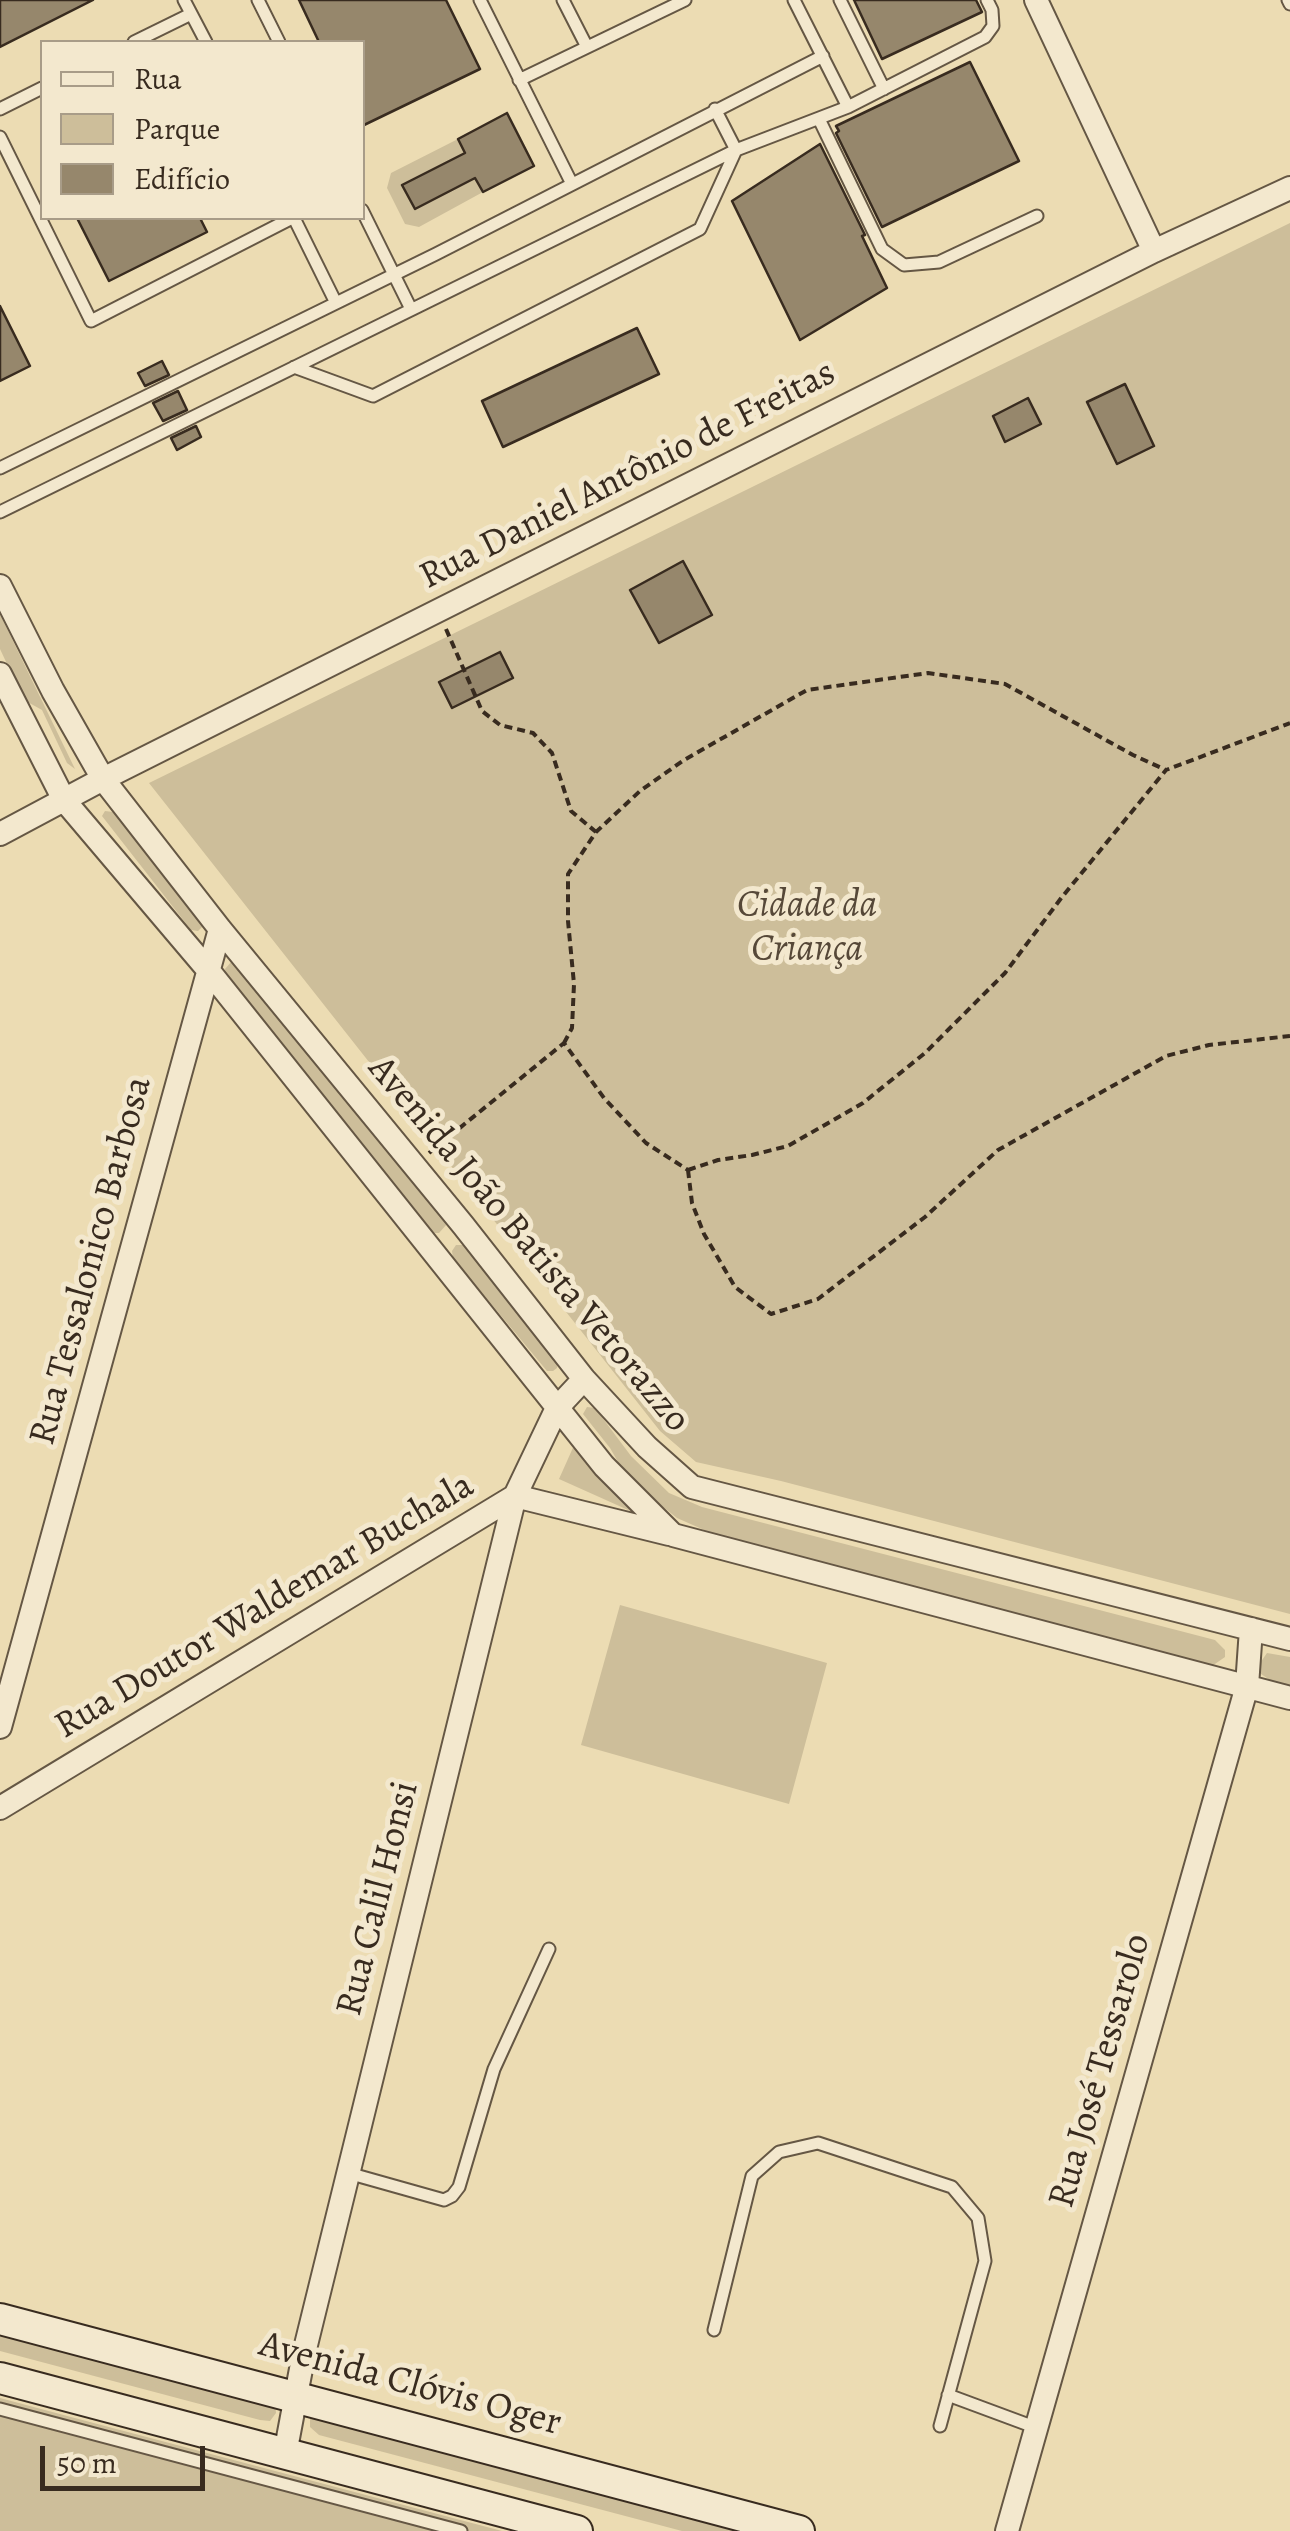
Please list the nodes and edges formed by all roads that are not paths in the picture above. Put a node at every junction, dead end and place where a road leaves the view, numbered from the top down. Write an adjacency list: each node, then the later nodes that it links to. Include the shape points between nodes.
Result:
1 (184, 0): 10 (lane)
2 (258, 0): 13 (lane)
3 (480, 0): 16 (lane)
4 (564, 0): 14 (lane)
5 (684, 0): 14 (lane)
6 (794, 0): 15 (lane)
7 (840, 0): 18 (lane)
8 (987, 0): 18 (lane, via 993,26 985,37)
9 (1036, 0): 33 (street)
10 (191, 14): 11 (lane); 12 (lane)
11 (138, 40)
12 (205, 40)
13 (278, 40)
14 (587, 47): 16 (lane)
15 (823, 56): 19 (lane); 21 (lane)
16 (519, 80): 25 (lane)
17 (40, 89): 20 (lane)
18 (884, 89): 19 (lane)
19 (848, 106): 22 (lane)
20 (0, 110)
21 (715, 110): 24 (lane); 25 (lane)
22 (819, 120): 24 (lane); 28 (lane, via 882,249 904,265 938,262)
23 (0, 137): 29 (lane)
24 (736, 150): 36 (lane); 37 (lane, via 700,229 374,396)
25 (572, 184): 34 (lane)
26 (1290, 188): 33 (street, Rua Daniel Antônio de Freitas)
27 (365, 216): 34 (lane)
28 (1037, 216)
29 (40, 218)
30 (41, 220): 31 (lane, via 91,321)
31 (289, 220)
32 (294, 220): 35 (lane)
33 (1154, 251): 42 (street, Rua Daniel Antônio de Freitas)
34 (394, 274): 35 (lane); 36 (lane)
35 (336, 303): 38 (lane)
36 (412, 309): 37 (lane)
37 (294, 367): 39 (lane)
38 (0, 468)
39 (0, 512)
40 (0, 586): 42 (street, Avenida João Batista Vetorazzo)
41 (0, 674): 43 (street, Avenida João Batista Vetorazzo)
42 (103, 779): 43 (street, Rua Daniel Antônio de Freitas); 45 (street, Avenida João Batista Vetorazzo)
43 (64, 800): 44 (street, Rua Daniel Antônio de Freitas); 46 (street, Avenida João Batista Vetorazzo)
44 (0, 834)
45 (220, 929): 46 (street, Rua Tessalonico Barbosa); 47 (street, Avenida João Batista Vetorazzo)
46 (209, 970): 48 (street, Avenida João Batista Vetorazzo); 57 (street, Rua Tessalonico Barbosa)
47 (463, 1225): 48 (street); 49 (street, Avenida João Batista Vetorazzo)
48 (433, 1251): 50 (street, Avenida João Batista Vetorazzo)
49 (584, 1379): 50 (street, Rua Calil Honsi); 53 (street, Avenida João Batista Vetorazzo, via 692,1487)
50 (556, 1408): 51 (street, Rua Calil Honsi); 52 (street, Avenida João Batista Vetorazzo)
51 (515, 1496): 52 (street); 58 (street, Rua Doutor Waldemar Buchala); 60 (street, Rua Calil Honsi)
52 (673, 1534): 55 (street, Avenida João Batista Vetorazzo)
53 (1251, 1629): 54 (street, Avenida João Batista Vetorazzo); 55 (street, Rua José Tessarolo)
54 (1290, 1639)
55 (1247, 1686): 56 (street, Avenida João Batista Vetorazzo); 68 (street, Rua José Tessarolo)
56 (1290, 1698)
57 (0, 1728)
58 (0, 1808)
59 (549, 1949): 60 (lane, via 494,2069 452,2196 444,2200)
60 (348, 2173): 65 (street, Rua Calil Honsi)
61 (0, 2318): 65 (main road, Avenida Clóvis Oger)
62 (714, 2330): 64 (lane, via 752,2176 779,2152 818,2143 952,2186 978,2218 985,2261)
63 (0, 2378): 69 (main road)
64 (948, 2395): 67 (lane); 68 (lane)
65 (296, 2396): 69 (street, Rua Calil Honsi); 72 (main road, Avenida Clóvis Oger)
66 (0, 2408): 70 (lane)
67 (940, 2426)
68 (1037, 2428): 73 (street, Rua José Tessarolo)
69 (285, 2454): 71 (main road)
70 (461, 2531)
71 (577, 2531)
72 (799, 2531)
73 (1007, 2531)

